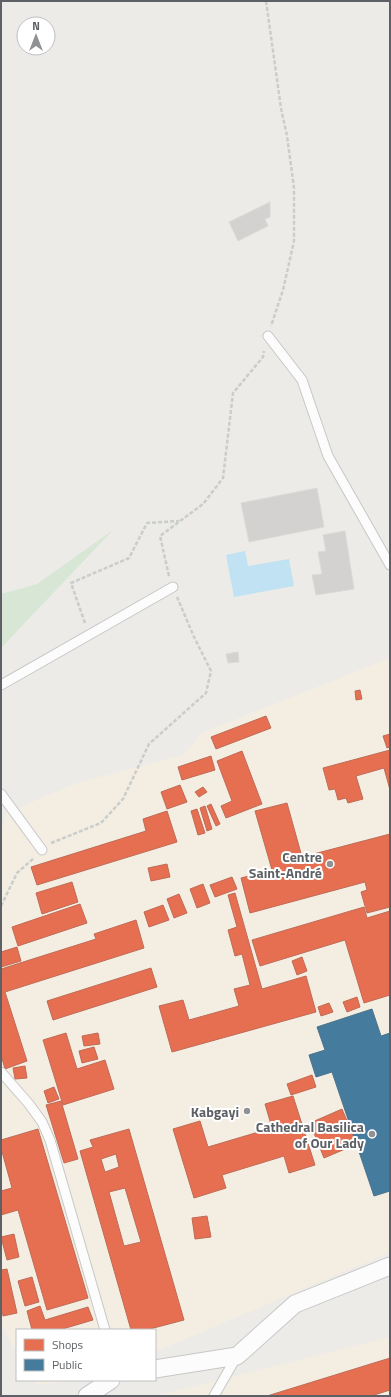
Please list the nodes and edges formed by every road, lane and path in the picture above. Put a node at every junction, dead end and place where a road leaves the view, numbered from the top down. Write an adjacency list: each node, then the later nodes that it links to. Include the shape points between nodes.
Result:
1 (266, 1): 2 (path, via 294,188 294,241 283,290)
2 (268, 336): 3 (path, via 263,356 233,393 223,478 203,504); 4 (lane, via 302,380 328,456)
3 (181, 521): 5 (path, via 160,536); 6 (path, via 147,523 129,558 71,583)
4 (390, 566)
5 (173, 587): 6 (lane); 9 (path, via 211,671 206,693 149,744 123,799 100,823 49,844)
6 (89, 635): 7 (lane)
7 (1, 685)
8 (1, 794): 9 (lane)
9 (42, 850): 10 (path, via 17,873)
10 (1, 906)
11 (1, 1072): 13 (lane, via 42,1122 50,1140)
12 (390, 1266): 14 (street, via 295,1304)
13 (105, 1329)
14 (237, 1356): 15 (street); 18 (lane)
15 (156, 1369)
16 (110, 1381): 17 (street)
17 (87, 1396)
18 (214, 1396)

